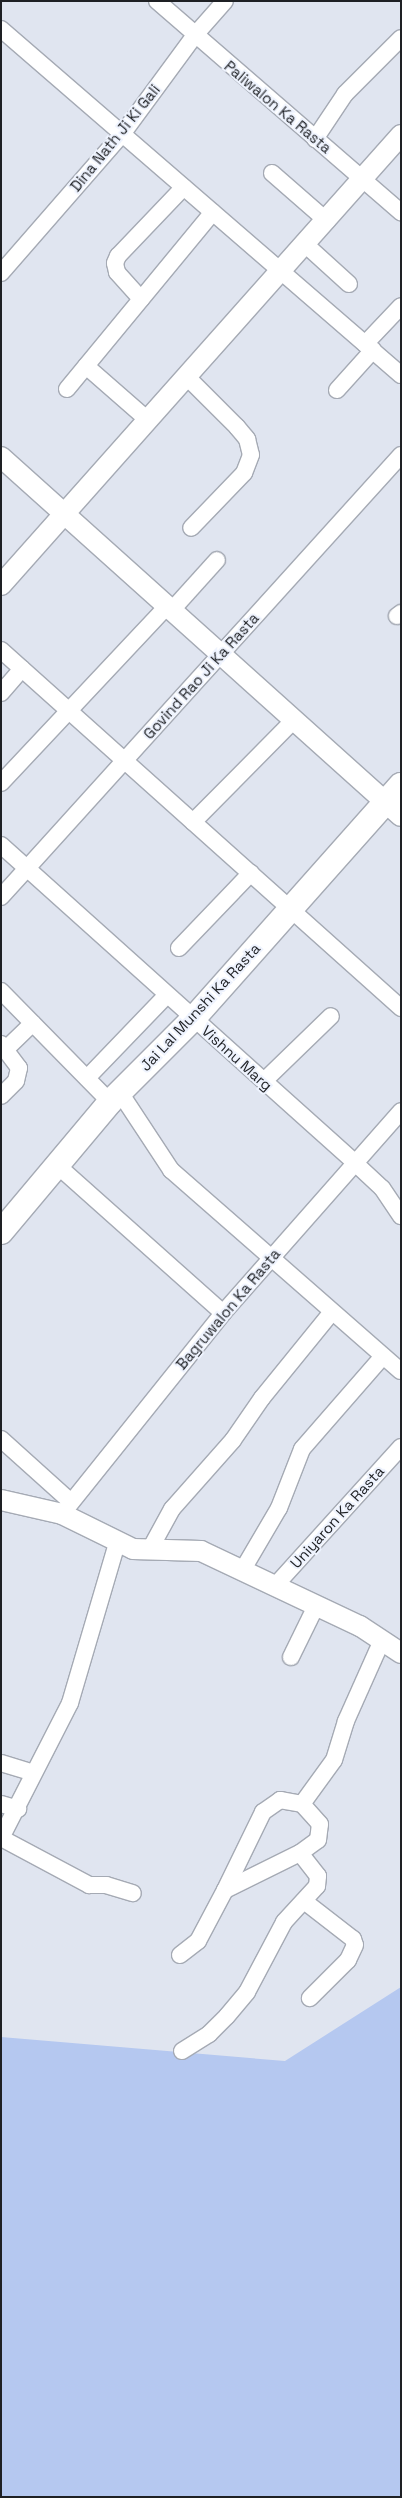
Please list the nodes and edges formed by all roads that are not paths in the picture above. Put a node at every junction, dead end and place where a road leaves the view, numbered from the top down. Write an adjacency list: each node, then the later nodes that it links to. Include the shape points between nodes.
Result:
1 (157, 1): 4 (street, Paliwalon Ka Rasta)
2 (225, 1): 4 (street, Dina Nath Ji Ki Gali)
3 (1, 29): 6 (street)
4 (195, 35): 6 (street, Dina Nath Ji Ki Gali); 8 (street, Paliwalon Ka Rasta)
5 (401, 38): 8 (street, via 345,94)
6 (123, 133): 11 (street); 17 (street, Dina Nath Ji Ki Gali)
7 (401, 135): 10 (street)
8 (315, 139): 10 (street, Paliwalon Ka Rasta)
9 (272, 173): 14 (street)
10 (364, 178): 13 (street, Paliwalon Ka Rasta); 14 (street)
11 (184, 187): 12 (street); 19 (street, via 115,263 117,272)
12 (212, 212): 16 (street); 19 (street)
13 (401, 212)
14 (327, 220): 15 (street)
15 (306, 245): 16 (street); 18 (street)
16 (282, 272): 21 (street); 24 (street)
17 (1, 273)
18 (349, 284)
19 (141, 299): 22 (street)
20 (401, 306): 21 (street)
21 (369, 347): 23 (street); 26 (street)
22 (86, 366): 25 (street); 27 (street)
23 (400, 373)
24 (187, 377): 27 (street); 31 (street, via 247,439 251,455 244,473)
25 (68, 389)
26 (337, 390)
27 (148, 420): 30 (street)
28 (401, 455): 36 (street, Govind Rao Ji Ka Rasta)
29 (1, 457): 30 (street)
30 (64, 513): 33 (street); 34 (street)
31 (190, 528)
32 (217, 560): 34 (street)
33 (1, 585)
34 (169, 608): 36 (street); 39 (street)
35 (1, 650): 37 (street)
36 (222, 654): 40 (street); 41 (street, Govind Rao Ji Ka Rasta)
37 (22, 669): 38 (street); 39 (street)
38 (1, 693)
39 (68, 712): 41 (street); 42 (street)
40 (294, 720): 43 (street); 44 (street)
41 (124, 761): 44 (street); 46 (street, Govind Rao Ji Ka Rasta)
42 (2, 781)
43 (396, 801): 49 (main road, Jai Lal Munshi Ka Rasta)
44 (193, 822): 47 (street)
45 (1, 845): 46 (street, Vishnu Marg)
46 (28, 868): 48 (street, Govind Rao Ji Ka Rasta); 52 (street, Vishnu Marg)
47 (251, 873): 49 (street); 50 (street)
48 (1, 897)
49 (291, 910): 53 (street); 55 (main road, Jai Lal Munshi Ka Rasta)
50 (179, 948)
51 (1, 991): 56 (street)
52 (167, 995): 55 (street, Vishnu Marg); 58 (street)
53 (401, 1008)
54 (331, 1016): 59 (street)
55 (193, 1019): 59 (street, Vishnu Marg); 61 (main road, Jai Lal Munshi Ka Rasta)
56 (33, 1023): 57 (street); 58 (street)
57 (4, 1047): 60 (street, via 19,1068 16,1081)
58 (87, 1078): 61 (street)
59 (264, 1081): 63 (street, Vishnu Marg)
60 (1, 1096)
61 (114, 1097): 64 (main road, Jai Lal Munshi Ka Rasta); 67 (street, via 171,1170)
62 (401, 1111): 63 (street, Bagruwalon Ka Rasta)
63 (355, 1163): 65 (street, Vishnu Marg, via 382,1188); 67 (street, Bagruwalon Ka Rasta)
64 (58, 1166): 66 (main road, Jai Lal Munshi Ka Rasta); 69 (street)
65 (401, 1216)
66 (1, 1232)
67 (272, 1256): 68 (street); 69 (street, Bagruwalon Ka Rasta)
68 (332, 1312): 70 (street); 77 (street, via 262,1398 233,1440 178,1502)
69 (223, 1313): 75 (street, Bagruwalon Ka Rasta)
70 (383, 1356): 71 (street); 78 (street, via 302,1449 279,1508)
71 (401, 1371)
72 (1, 1439): 75 (street)
73 (401, 1447): 79 (street, Uniyaron Ka Rasta)
74 (2, 1504): 75 (street)
75 (67, 1508): 76 (street)
76 (117, 1543): 77 (street); 84 (street, via 70,1703)
77 (149, 1551): 78 (street, via 201,1551)
78 (242, 1571): 79 (street)
79 (274, 1587): 80 (street)
80 (316, 1606): 81 (street); 82 (street)
81 (394, 1644): 86 (street, via 346,1722 334,1760)
82 (291, 1657)
83 (1, 1763): 84 (street)
84 (34, 1773): 87 (street)
85 (1, 1804): 87 (street)
86 (302, 1804): 89 (street, via 320,1824 321,1830 318,1840); 90 (street, via 280,1800 263,1812)
87 (18, 1809): 88 (street)
88 (2, 1839): 91 (street, via 89,1885 106,1885)
89 (300, 1853): 90 (street); 92 (street, via 318,1876 317,1886)
90 (225, 1890): 93 (street, via 198,1941)
91 (133, 1893)
92 (304, 1901): 94 (street, via 353,1939 355,1945 348,1960); 95 (street, via 284,1922 247,1992 209,2034)
93 (180, 1955)
94 (310, 1998)
95 (182, 2051)

